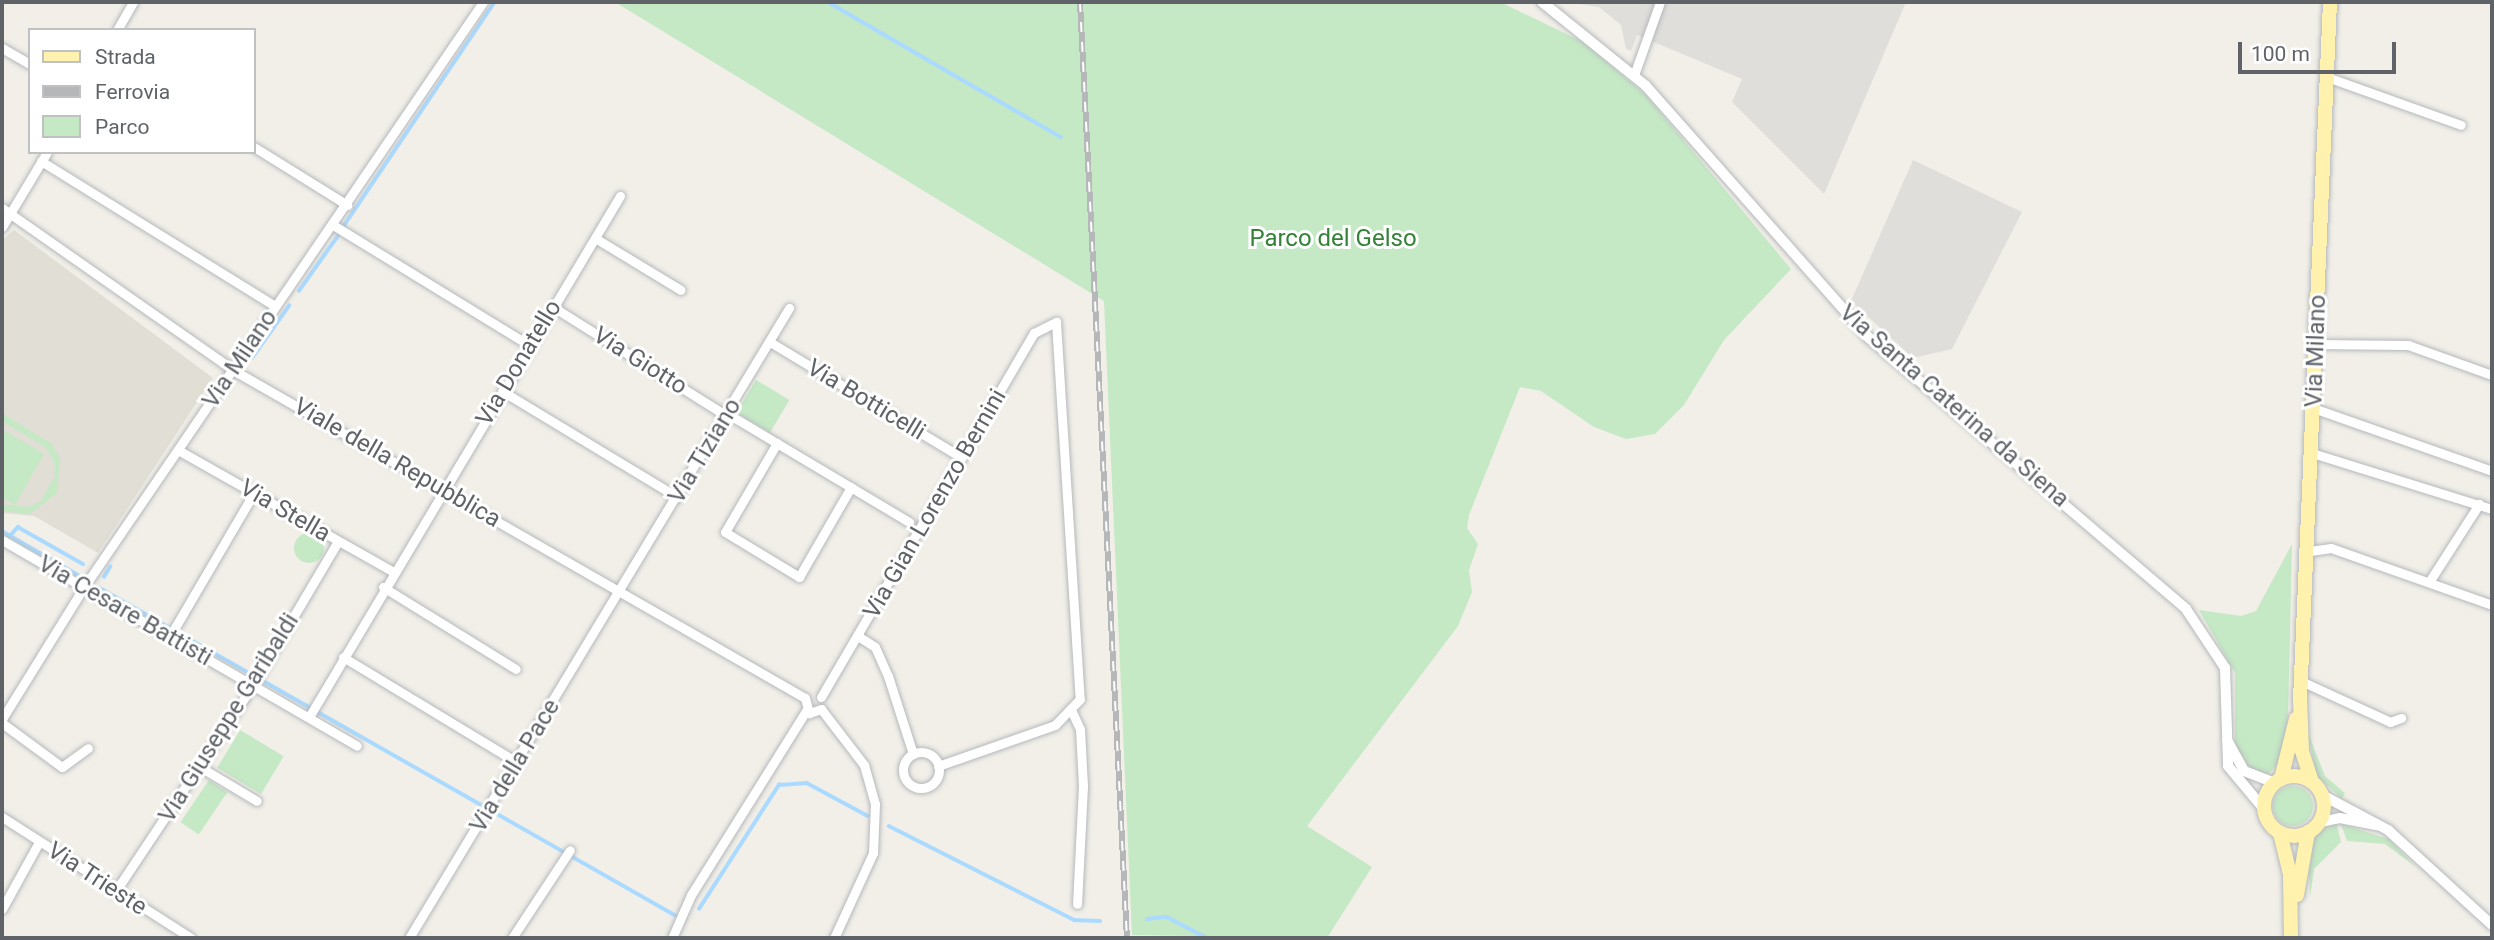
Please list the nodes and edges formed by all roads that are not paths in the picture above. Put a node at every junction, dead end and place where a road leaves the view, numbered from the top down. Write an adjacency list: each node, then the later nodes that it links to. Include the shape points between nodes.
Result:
1 (133, 2): 6 (street)
2 (483, 2): 15 (street, Via Milano)
3 (1542, 2): 9 (street, Via Santa Caterina da Siena)
4 (1660, 2): 9 (street)
5 (2330, 2): 10 (main road, Via Milano)
6 (118, 28)
7 (2, 48): 8 (street)
8 (28, 63)
9 (1634, 75): 68 (street, Via Santa Caterina da Siena, via 1869,338 2186,609 2225,668)
10 (2327, 77): 11 (street); 25 (main road, Via Milano)
11 (2461, 125)
12 (256, 149): 15 (street)
13 (44, 157): 16 (street); 21 (street)
14 (620, 195): 19 (street, Via Donatello)
15 (347, 205): 17 (street, Via Milano)
16 (6, 210): 18 (street); 27 (street, Viale della Repubblica)
17 (333, 225): 21 (street, Via Milano); 26 (street)
18 (2, 227)
19 (595, 238): 20 (street); 22 (street, Via Donatello)
20 (681, 290)
21 (275, 306): 27 (street, Via Milano)
22 (554, 307): 26 (street, Via Donatello); 31 (street, Via Giotto)
23 (789, 308): 24 (street, Via Tiziano)
24 (770, 342): 31 (street, Via Tiziano); 35 (street, Via Botticelli)
25 (2316, 344): 28 (street, via 2408,345); 30 (main road, Via Milano)
26 (529, 345): 29 (street, Via Donatello)
27 (233, 370): 33 (street, Via Milano); 38 (street, Viale della Repubblica)
28 (2492, 375)
29 (502, 391): 38 (street, Via Donatello); 40 (street)
30 (2313, 408): 34 (main road, Via Milano); 36 (street)
31 (728, 415): 32 (street, Via Giotto); 40 (street, Via Tiziano)
32 (777, 443): 37 (street, Via Giotto); 37 (street, via 725,532 799,577)
33 (178, 450): 39 (street, Via Stella); 49 (street, Via Milano)
34 (2312, 453): 41 (street); 46 (main road, Via Milano)
35 (962, 458): 54 (street, Via Gian Lorenzo Bernini); 64 (street, Via Gian Lorenzo Bernini, via 1034,333 1056,322 1080,699)
36 (2492, 471)
37 (851, 487): 43 (street, Via Giotto)
38 (443, 489): 47 (street, Via Donatello); 51 (street, Viale della Repubblica)
39 (254, 493): 45 (street, Via Stella); 53 (street)
40 (677, 497): 51 (street, Via Tiziano)
41 (2479, 504): 42 (street); 48 (street)
42 (2492, 509)
43 (909, 522)
44 (2, 540): 49 (street, Via Cesare Battisti)
45 (338, 541): 47 (street, Via Stella); 57 (street, Via Giuseppe Garibaldi)
46 (2310, 551): 48 (street, via 2331,548); 58 (main road, Via Milano)
47 (392, 571): 50 (street, Via Donatello)
48 (2429, 582): 52 (street)
49 (84, 587): 53 (street, Via Cesare Battisti); 67 (street, Via Milano)
50 (383, 587): 55 (street, Via Donatello); 56 (street)
51 (619, 592): 60 (street, Viale della Repubblica); 72 (street, Via della Pace)
52 (2492, 604)
53 (172, 633): 57 (street, Via Cesare Battisti)
54 (858, 636): 59 (street, Via Gian Lorenzo Bernini); 71 (street, via 875,646)
55 (343, 657): 65 (street, Via Donatello); 72 (street)
56 (516, 670)
57 (255, 681): 65 (street, Via Cesare Battisti); 74 (street, Via Giuseppe Garibaldi)
58 (2301, 681): 61 (main road, Via Milano); 66 (street, via 2390,722)
59 (821, 697): 60 (street); 62 (street)
60 (805, 698): 63 (street)
61 (2300, 700): 75 (main road); 76 (main road, via 2302,751)
62 (821, 709): 63 (street); 96 (street, via 864,765 876,822 866,873)
63 (806, 711): 95 (street, via 731,826)
64 (1072, 712): 73 (street, via 1055,725); 88 (street, via 1080,729 1083,786)
65 (311, 713): 69 (street, Via Cesare Battisti)
66 (2402, 718)
67 (2, 721): 70 (street, via 62,767)
68 (2224, 734): 75 (street, Via Santa Caterina da Siena, via 2244,771); 79 (street, Via Santa Caterina da Siena, via 2228,766)
69 (357, 746)
70 (88, 748)
71 (913, 754): 73 (street, via 928,754); 73 (street, via 903,769 911,785 928,786)
72 (518, 763): 93 (street, Via della Pace)
73 (938, 765)
74 (200, 767): 78 (street); 87 (street, Via Giuseppe Garibaldi)
75 (2278, 781): 76 (main road); 79 (main road)
76 (2312, 782): 77 (main road)
77 (2322, 795): 81 (main road); 82 (street)
78 (257, 800)
79 (2264, 809): 84 (main road)
80 (2, 817): 85 (street, Via Trieste)
81 (2319, 822): 82 (street, via 2340,818); 83 (main road)
82 (2383, 827): 90 (street)
83 (2308, 832): 84 (main road); 91 (main road)
84 (2280, 833): 91 (main road, via 2290,874)
85 (39, 842): 87 (street, Via Trieste); 89 (street)
86 (568, 853): 94 (street)
87 (116, 892): 92 (street, Via Trieste)
88 (1077, 904)
89 (2, 909)
90 (2492, 925)
91 (2291, 933)
92 (191, 938)
93 (409, 938)
94 (512, 938)
95 (672, 938)
96 (834, 938)

